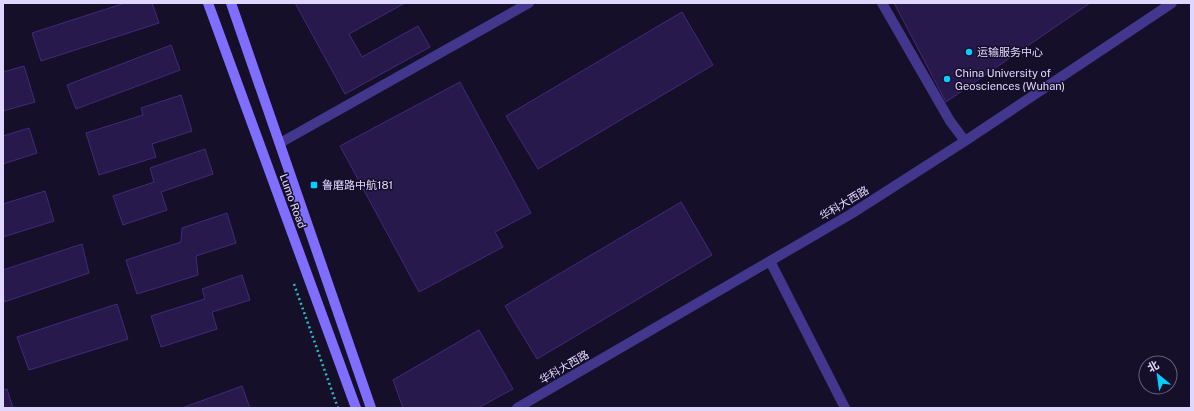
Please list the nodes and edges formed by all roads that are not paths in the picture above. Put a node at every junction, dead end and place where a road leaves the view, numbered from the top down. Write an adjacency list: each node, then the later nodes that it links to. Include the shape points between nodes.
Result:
1 (208, 3): 9 (main road, Lumo Road)
2 (231, 3): 7 (main road, Lumo Road)
3 (529, 3): 7 (street)
4 (882, 3): 6 (street, via 950,122)
5 (1172, 3): 6 (street, 华科大西路)
6 (965, 141): 8 (street, 华科大西路)
7 (280, 143): 10 (main road, Lumo Road)
8 (770, 261): 11 (street, 华科大西路); 12 (street)
9 (356, 408)
10 (371, 408)
11 (518, 408)
12 (845, 408)

